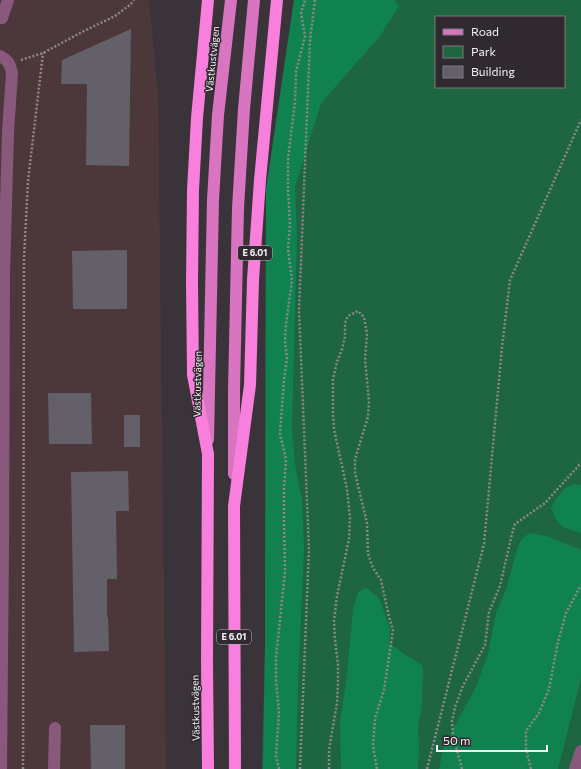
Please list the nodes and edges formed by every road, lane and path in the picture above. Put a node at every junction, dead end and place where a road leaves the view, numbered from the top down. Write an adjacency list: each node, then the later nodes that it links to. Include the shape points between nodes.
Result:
1 (8, 0): 9 (street)
2 (134, 0): 10 (path, via 115,16)
3 (208, 0): 14 (highway, E 6.01, via 197,118 192,275 194,375)
4 (231, 0): 14 (main road, Västkustvägen, via 218,115 213,200)
5 (254, 0): 16 (main road, via 238,208)
6 (277, 0): 16 (highway, E 6.01, via 260,180 250,385)
7 (305, 0): 25 (path, via 301,13 305,36 296,72 288,159 288,249 292,280 286,324 287,358 280,434 286,460 285,571 276,658 279,713 276,756)
8 (315, 0): 26 (path, via 310,40 299,310 309,549)
9 (0, 18)
10 (43, 53): 12 (path); 21 (path, via 28,181 24,258)
11 (0, 56): 12 (street)
12 (10, 64): 20 (street, via 12,73 4,275)
13 (581, 120): 29 (path, via 510,280 484,544)
14 (208, 454): 23 (highway, Västkustvägen / E 6.01)
15 (581, 464): 30 (path, via 545,503 515,524 500,586 489,612 485,645 455,707 452,721 453,736)
16 (234, 506): 24 (highway, E 6.01)
17 (581, 585): 31 (path, via 566,613 549,689 526,731 526,749)
18 (55, 728): 22 (street)
19 (581, 751): 32 (street)
20 (1, 769)
21 (23, 769)
22 (54, 769)
23 (208, 769)
24 (235, 769)
25 (279, 769)
26 (300, 769)
27 (329, 769): 28 (path, via 338,683 334,620 349,538 350,518 334,429 333,379 345,337 345,324 348,316 358,311 364,317 367,334 365,360 369,401 368,417 355,459 355,473 367,523 368,554 373,568 382,580 393,630 384,690 375,718 373,746)
28 (377, 769)
29 (427, 769)
30 (462, 769)
31 (532, 769)
32 (575, 769)

